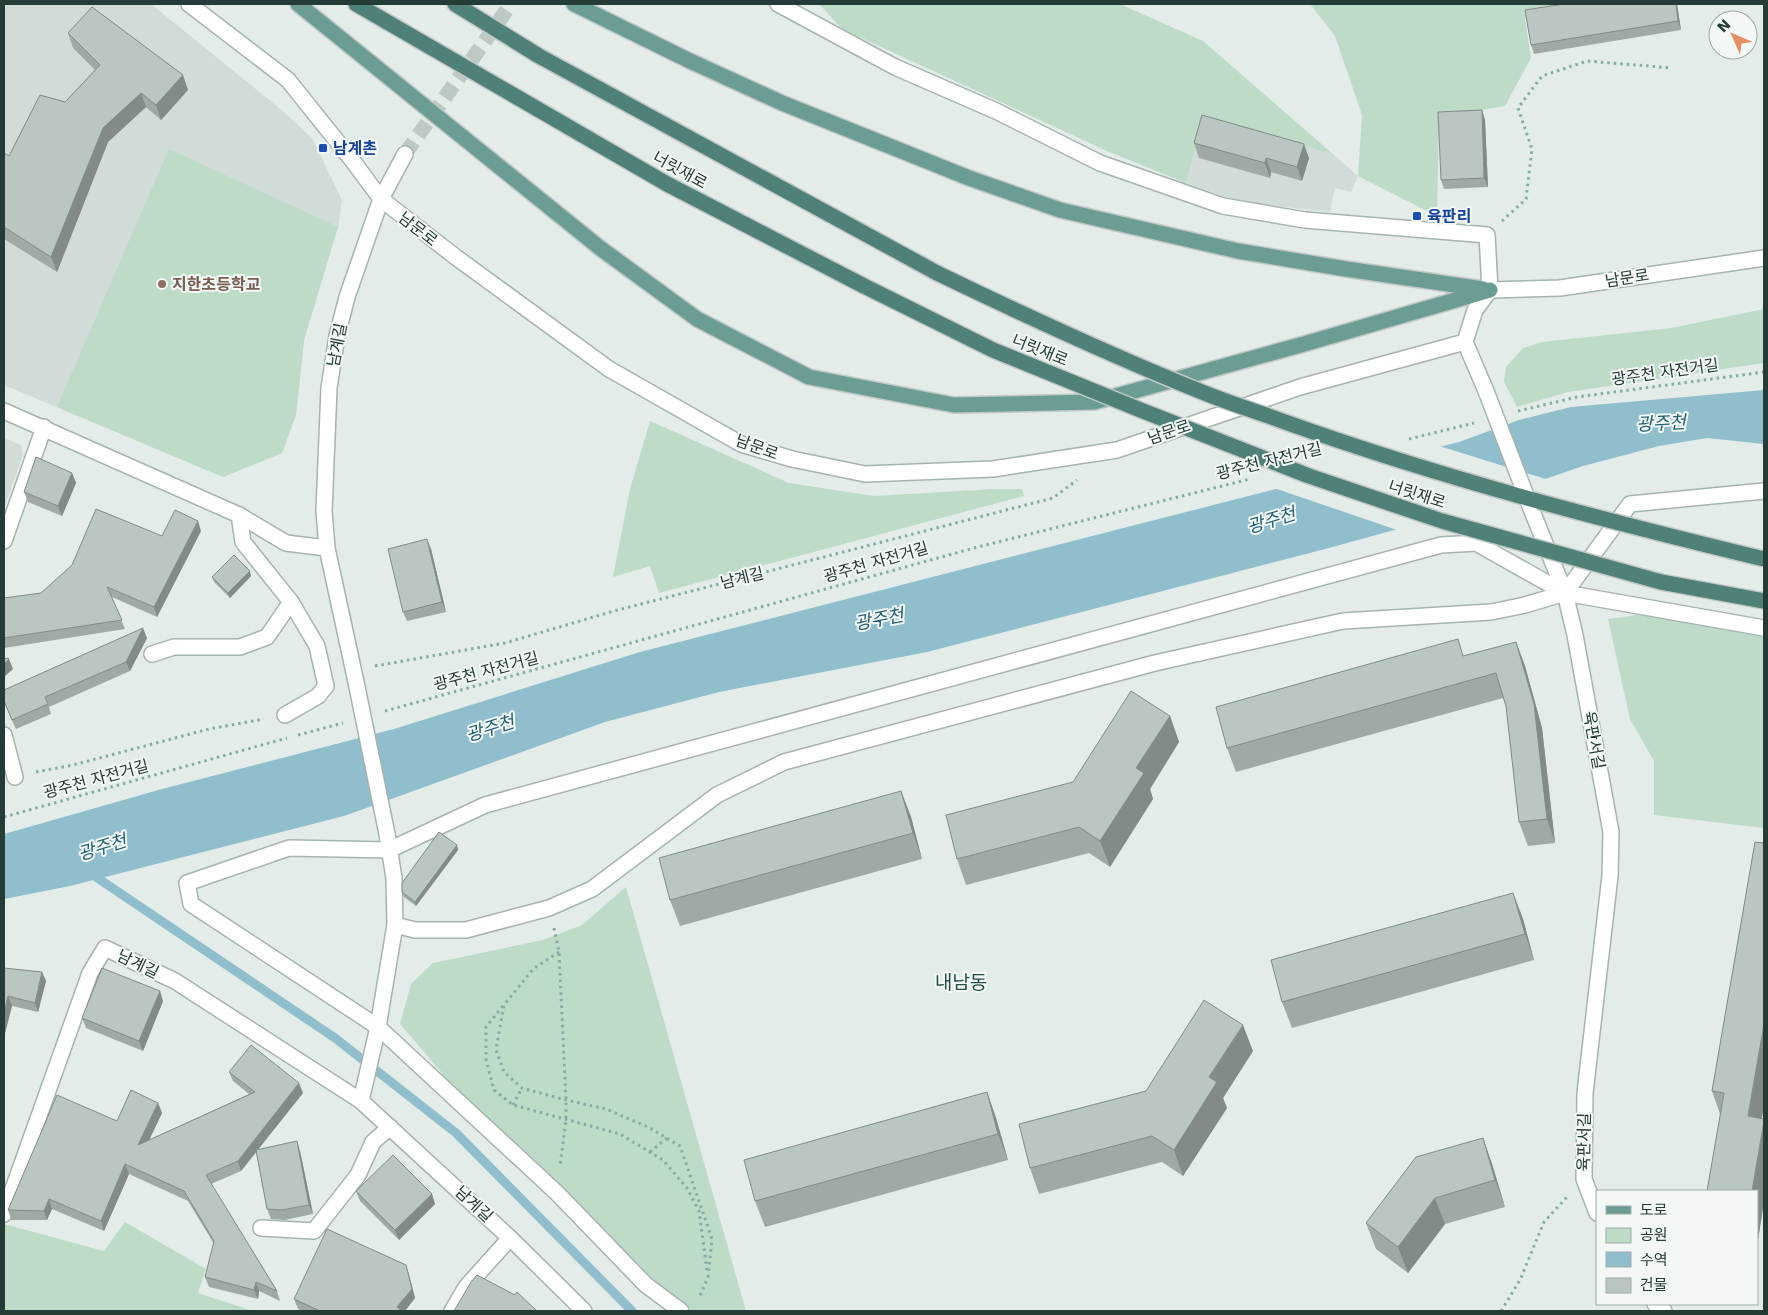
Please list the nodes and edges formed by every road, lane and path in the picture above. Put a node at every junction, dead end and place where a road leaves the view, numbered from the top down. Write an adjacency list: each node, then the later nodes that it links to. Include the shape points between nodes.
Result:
1 (189, 4): 9 (street, 남문로, via 288,80)
2 (298, 4): 12 (main road, via 600,248 697,319 809,377 954,405 1094,402)
3 (356, 4): 28 (highway, 너릿재로, bridge, via 667,184 993,350 1309,476 1442,521 1651,580)
4 (455, 4): 26 (highway, 너릿재로, bridge, via 539,56 937,274 1058,331 1204,393 1357,448 1476,484)
5 (574, 4): 12 (main road, via 782,103 969,178 1060,210 1238,251)
6 (778, 4): 10 (street, via 895,67 996,111 1100,163 1223,206 1305,220)
7 (1672, 68): 10 (path, via 1587,60 1542,76 1518,108 1532,149 1526,199)
8 (406, 154): 9 (street, 남계길)
9 (380, 199): 13 (street, 남문로, via 610,369 741,444 792,459 865,474 993,469 1117,450 1300,387); 25 (street, 남계길, via 347,296 329,388 324,511)
10 (1487, 235): 12 (street)
11 (1764, 258): 12 (street, 남문로, via 1560,288)
12 (1490, 290): 13 (street, via 1475,310)
13 (1465, 342): 27 (street, 육판서길, bridge)
14 (1764, 372): 16 (path, 광주천 자전거길, via 1577,397)
15 (4, 411): 18 (street)
16 (1510, 414)
17 (1482, 421): 19 (path)
18 (44, 427): 23 (street); 24 (street)
19 (1405, 440)
20 (1081, 476): 32 (path, 남계길, via 1053,498 614,611 505,643 379,666)
21 (1252, 478): 33 (path, 광주천 자전거길, via 974,548)
22 (1764, 491): 27 (street, via 1630,504)
23 (239, 515): 25 (street, via 286,543); 29 (street, via 243,542)
24 (4, 541)
25 (328, 548): 32 (street, 남계길)
26 (1764, 559)
27 (1565, 593): 30 (street); 39 (street, via 1476,542 1441,545 484,805); 40 (street, via 1491,612 1343,621 1154,662 784,762 717,795 592,889); 53 (street, 육판서길, via 1611,832 1610,876 1585,1093)
28 (1764, 601)
29 (291, 602): 31 (street, via 267,637 240,647 174,647); 34 (street, via 317,646 326,686 318,696)
30 (1764, 628)
31 (152, 654)
32 (352, 664): 39 (street, 남계길, bridge)
33 (385, 712)
34 (285, 715): 37 (path, via 209,729)
35 (347, 722): 38 (path, 광주천 자전거길)
36 (4, 735): 37 (street)
37 (14, 777)
38 (4, 817)
39 (389, 850): 41 (street, 남계길, via 394,878); 44 (street, via 289,848 187,883 191,904)
40 (549, 908): 41 (street, via 466,930 414,930); 42 (path)
41 (395, 925): 44 (street, 남계길)
42 (559, 952): 43 (path, via 533,969); 46 (path)
43 (504, 1005): 45 (path, via 496,1050 504,1072); 48 (path, via 486,1027 486,1060 494,1090)
44 (378, 1027): 47 (street, 남계길); 54 (street)
45 (522, 1088): 46 (path); 48 (path)
46 (566, 1100): 49 (path); 51 (path, via 606,1109)
47 (361, 1101): 50 (street, 남계길); 56 (street, 남계길, via 175,981 105,948 90,973)
48 (513, 1105): 49 (path)
49 (566, 1120): 52 (path, via 620,1134); 54 (path)
50 (390, 1127): 57 (street, via 374,1142 358,1175 314,1231); 58 (street, 남계길)
51 (667, 1138): 52 (path); 59 (path, via 680,1146 712,1239)
52 (650, 1152): 59 (path, via 663,1160 687,1188 698,1211)
53 (1584, 1179): 55 (street, 육판서길); 64 (path, via 1544,1222 1520,1280)
54 (557, 1193): 63 (street, via 646,1285)
55 (1596, 1209)
56 (4, 1214)
57 (261, 1228)
58 (510, 1238): 61 (street, via 466,1287); 62 (street, 남계길)
59 (708, 1277): 60 (path)
60 (696, 1303)
61 (452, 1311)
62 (584, 1311)
63 (681, 1311)
64 (1502, 1311)

